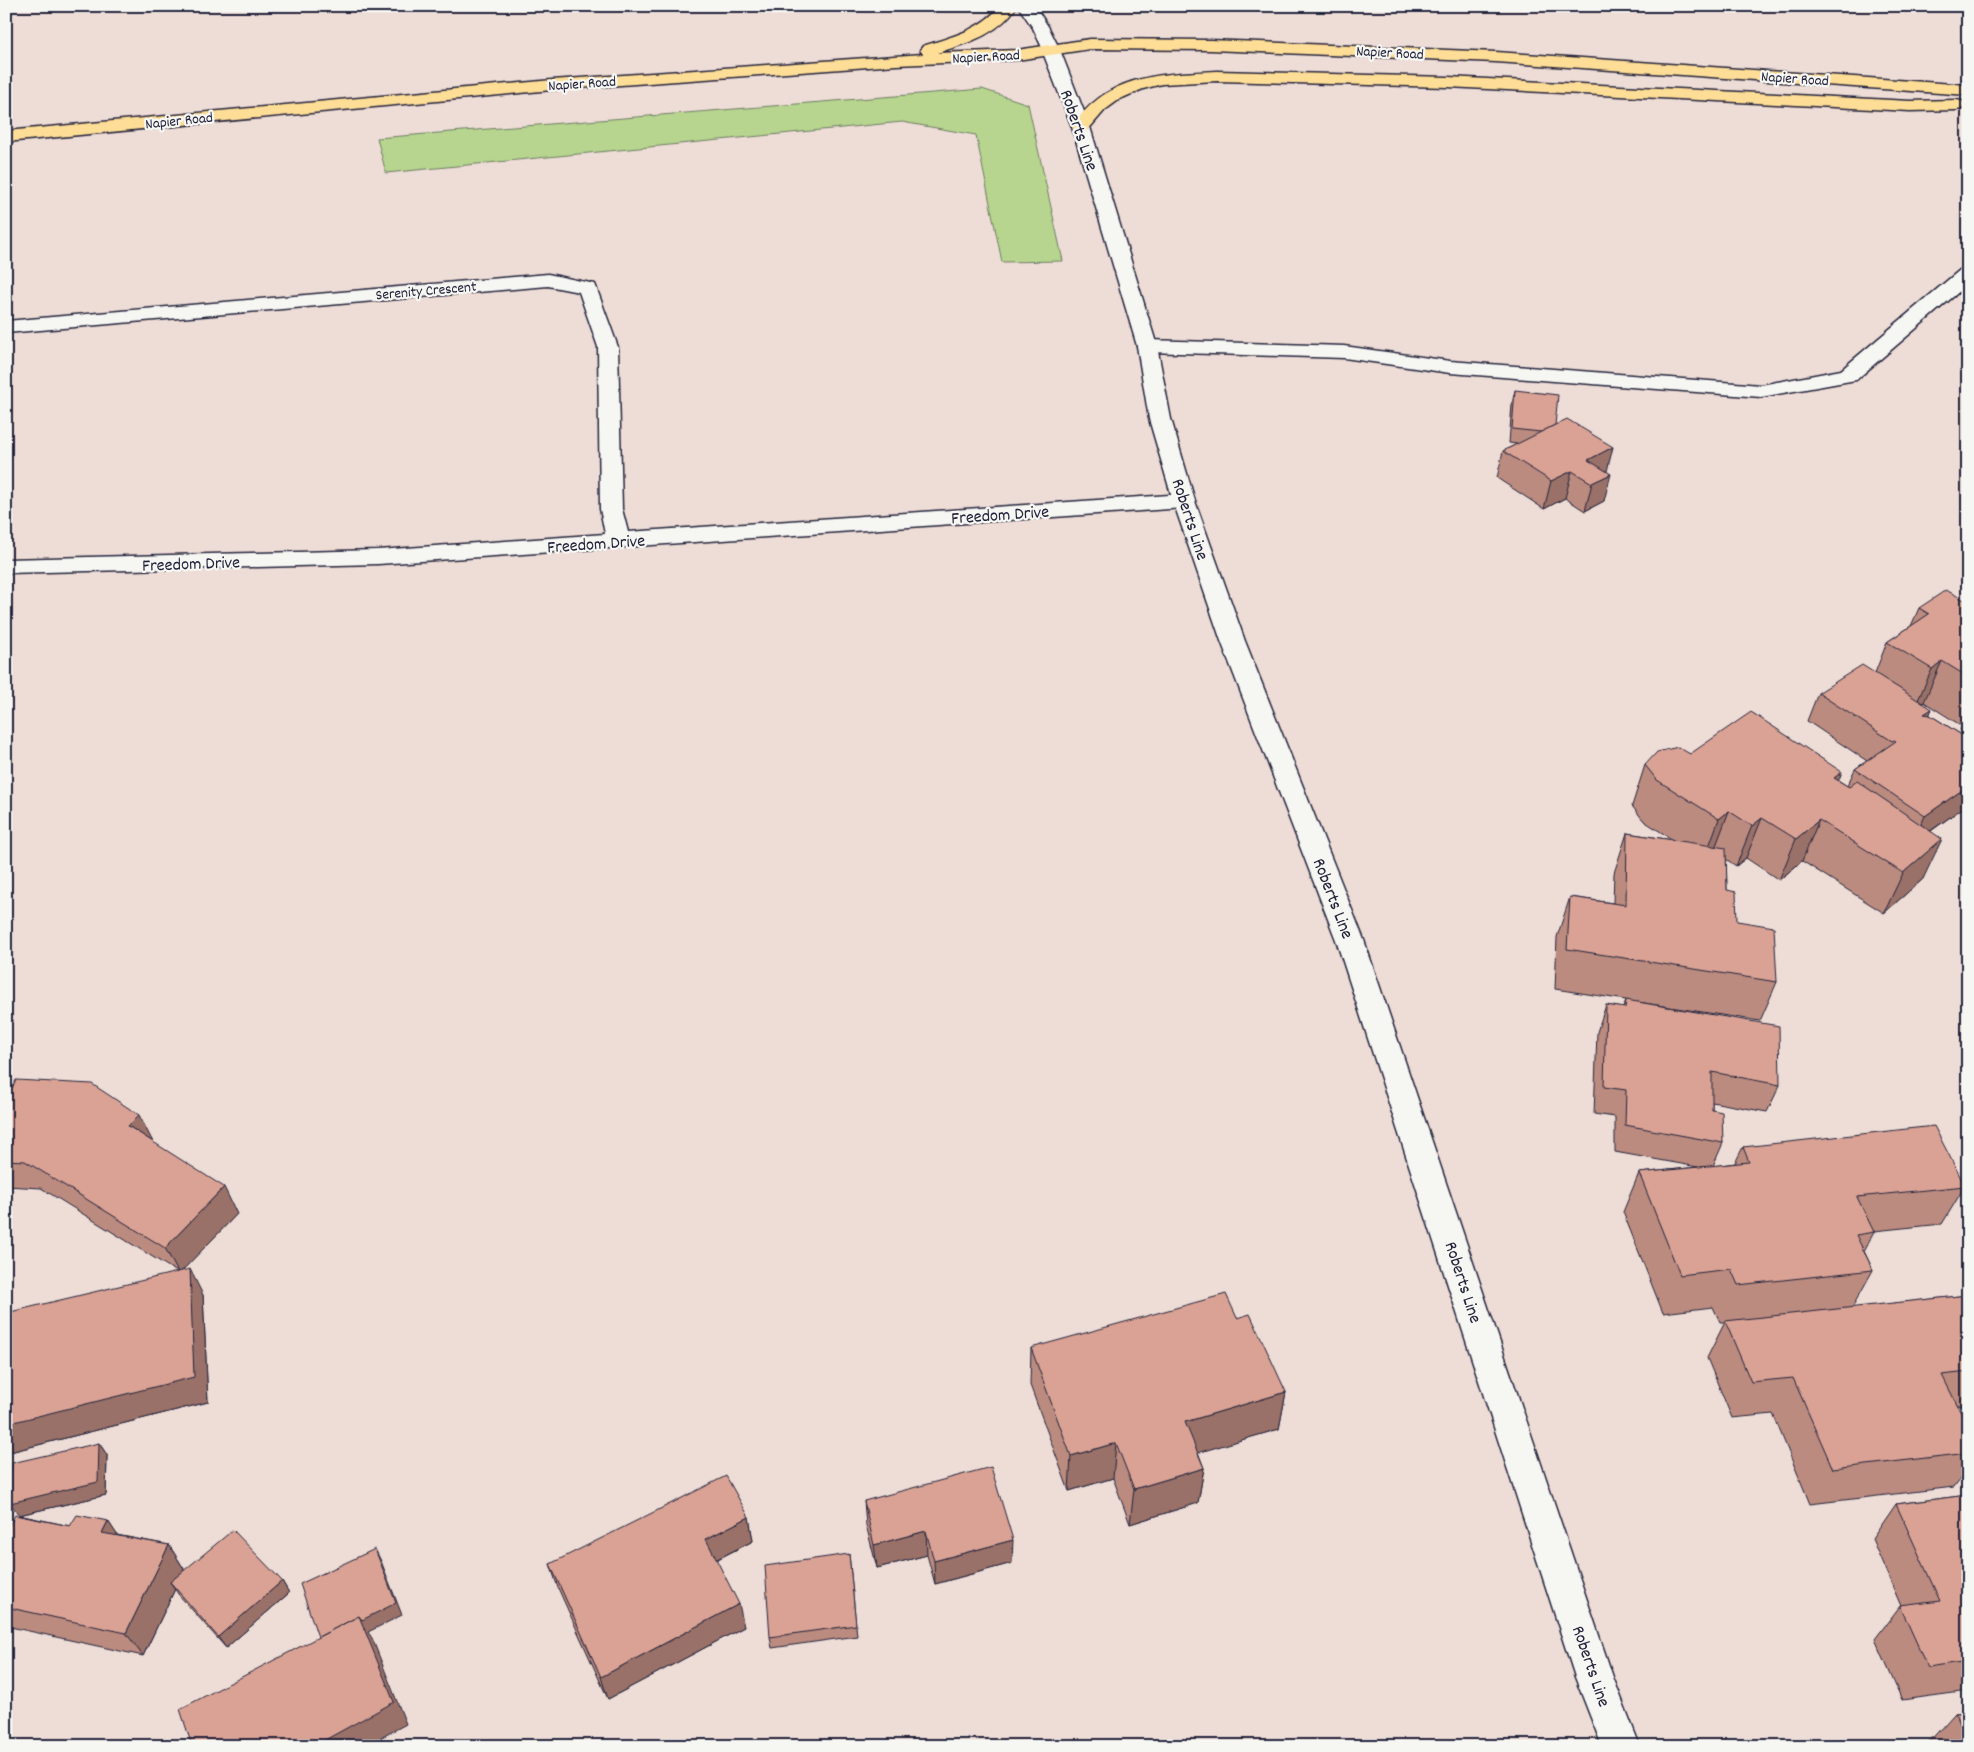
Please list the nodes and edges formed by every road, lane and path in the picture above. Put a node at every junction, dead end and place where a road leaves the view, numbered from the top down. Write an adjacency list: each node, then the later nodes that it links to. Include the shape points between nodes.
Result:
1 (1009, 6): 4 (highway, via 1003,16 988,28)
2 (1026, 6): 3 (street, Roberts Line)
3 (1051, 50): 4 (highway, Napier Road, via 1017,55); 5 (highway, Napier Road, via 1110,44 1394,52 1602,63); 7 (street, Roberts Line)
4 (896, 60): 8 (highway, Napier Road, via 552,85)
5 (1968, 90)
6 (1968, 105): 7 (highway, via 1910,106 1448,82 1217,76 1162,79 1137,85 1099,106)
7 (1081, 127): 11 (street, Roberts Line)
8 (6, 137)
9 (1968, 274): 11 (street, via 1848,376 1761,391 1450,368 1344,352)
10 (6, 327): 13 (street, Serenity Crescent, via 548,280 588,288 608,347 611,509)
11 (1147, 346): 12 (street, Roberts Line, via 1160,419)
12 (1184, 501): 13 (street, Freedom Drive); 15 (street, Roberts Line, via 1233,641 1350,940 1594,1677)
13 (618, 542): 14 (street, Freedom Drive, via 378,557)
14 (6, 566)
15 (1621, 1746)

